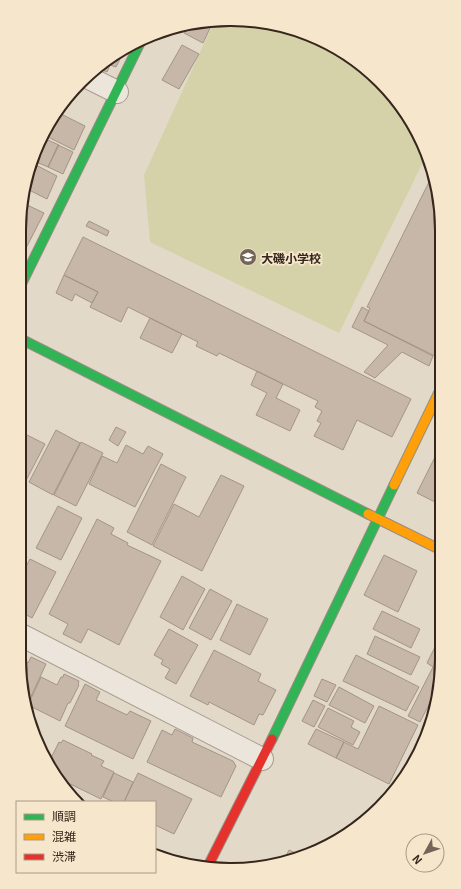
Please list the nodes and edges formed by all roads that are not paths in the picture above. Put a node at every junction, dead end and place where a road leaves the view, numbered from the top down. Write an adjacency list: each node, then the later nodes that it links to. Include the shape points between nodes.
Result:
1 (138, 48): 3 (street)
2 (93, 80): 3 (street)
3 (117, 92): 4 (street)
4 (26, 275)
5 (26, 342): 7 (street)
6 (435, 400): 7 (street)
7 (377, 519): 8 (street); 10 (street)
8 (435, 547)
9 (26, 638): 10 (street)
10 (262, 759): 11 (street)
11 (210, 862)

